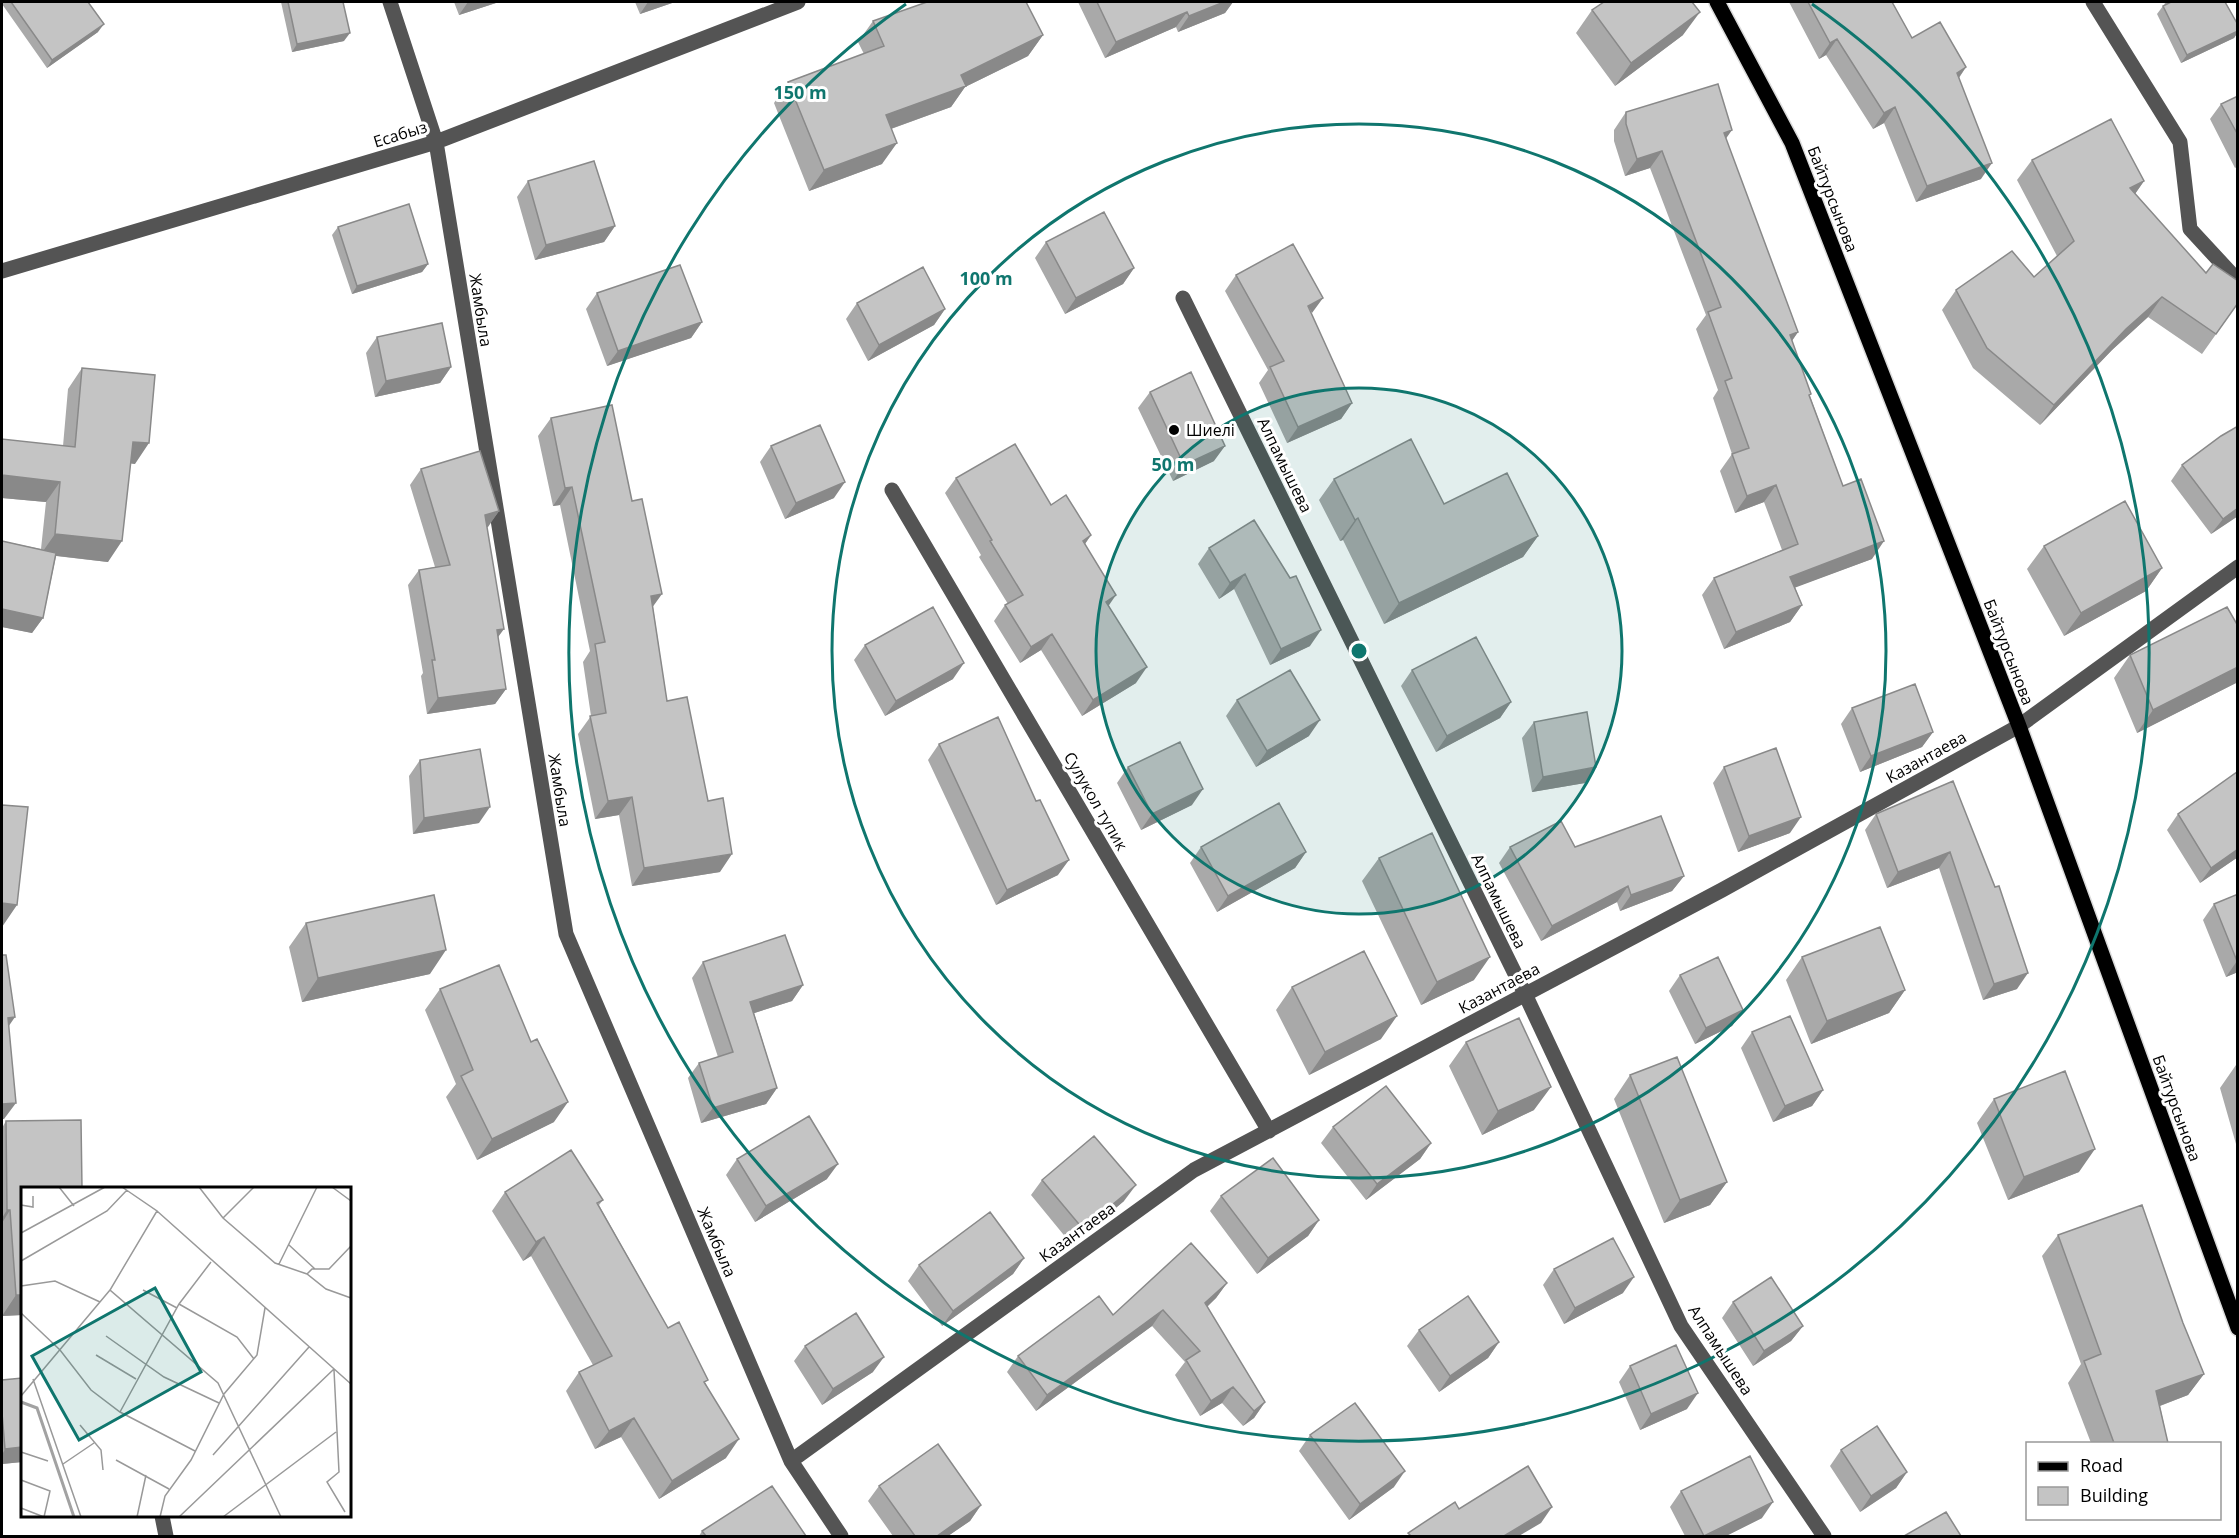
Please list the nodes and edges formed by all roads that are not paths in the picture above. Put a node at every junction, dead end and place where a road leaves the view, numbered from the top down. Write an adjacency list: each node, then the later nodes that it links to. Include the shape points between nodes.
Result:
1 (390, 2): 5 (street, Жамбыла)
2 (798, 2): 5 (street, Есабыз)
3 (1717, 2): 11 (main road, Байтурсынова, via 1792,143)
4 (2093, 2): 7 (street, via 2180,142 2190,229)
5 (436, 142): 6 (street, Есабыз); 15 (street, Жамбыла, via 566,934)
6 (2, 271)
7 (2238, 281)
8 (1183, 298): 12 (street, Алпамышева)
9 (892, 490): 13 (street, Сулукол тупик)
10 (2238, 567): 11 (street, Казантаева)
11 (2019, 726): 12 (street, Казантаева); 14 (main road, Байтурсынова)
12 (1525, 994): 13 (street, Казантаева); 19 (street, Алпамышева, via 1681,1326)
13 (1269, 1131): 15 (street, Казантаева, via 1194,1170)
14 (2238, 1328)
15 (791, 1461): 18 (street, Жамбыла)
16 (162, 1517): 17 (street)
17 (166, 1536)
18 (841, 1536)
19 (1824, 1536)

